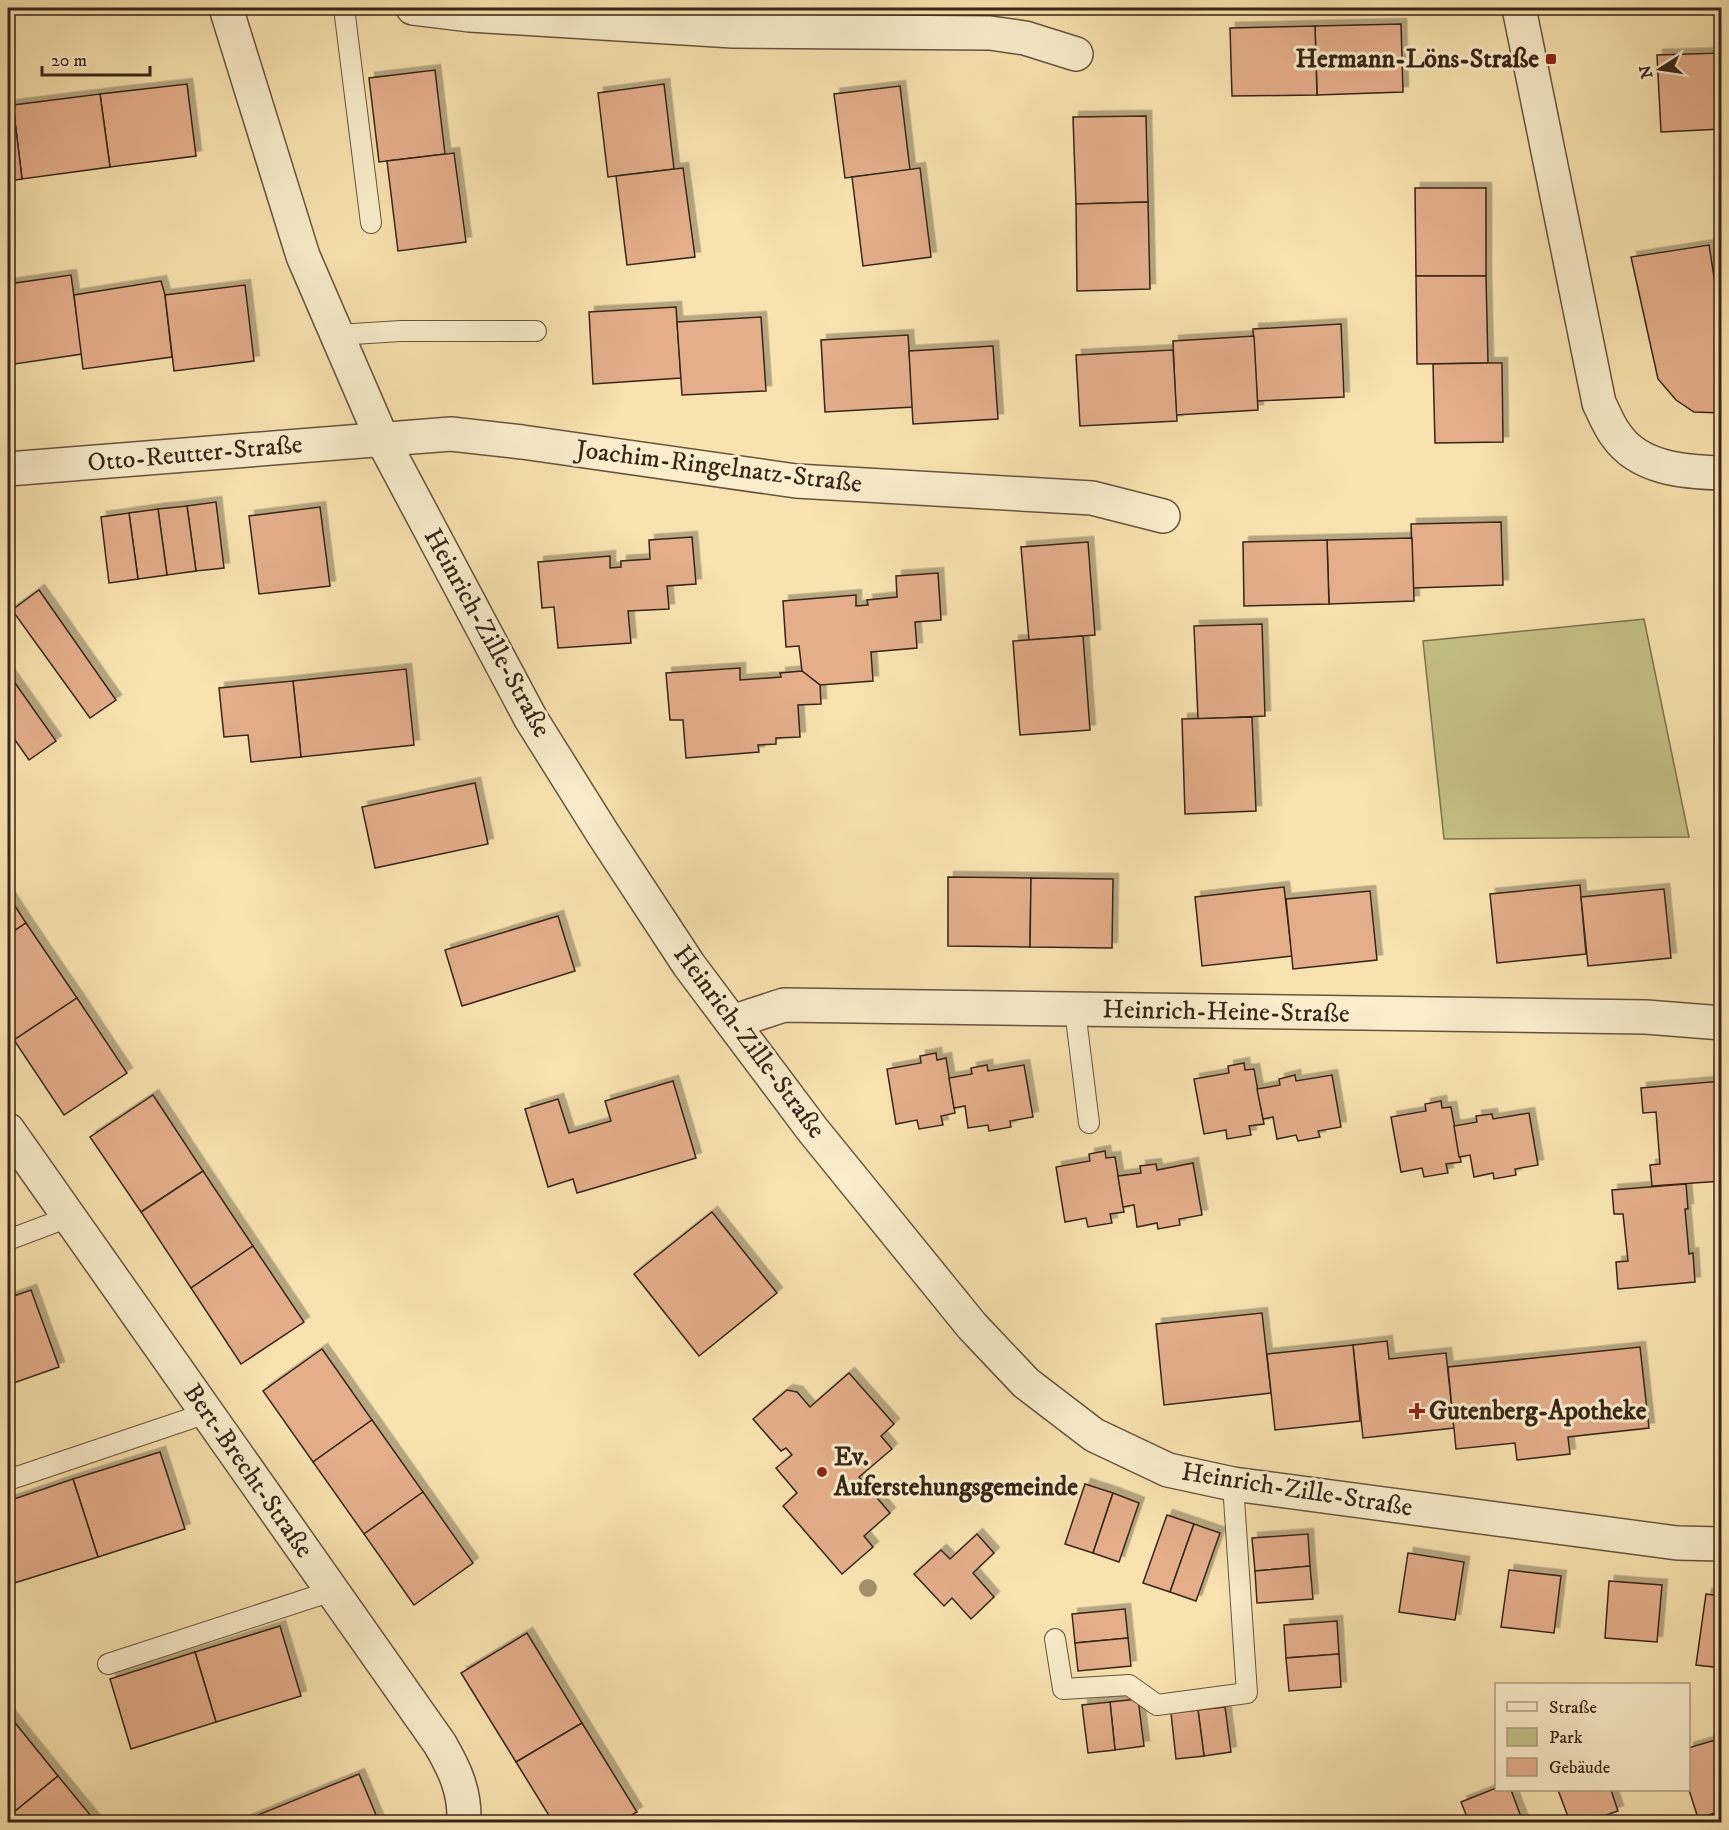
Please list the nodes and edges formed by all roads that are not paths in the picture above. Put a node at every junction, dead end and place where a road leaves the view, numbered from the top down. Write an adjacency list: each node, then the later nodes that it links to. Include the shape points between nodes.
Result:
1 (226, 8): 9 (street, Heinrich-Zille-Straße, via 303,256)
2 (344, 8): 7 (lane)
3 (413, 8): 5 (street)
4 (1519, 8): 12 (street, via 1599,403 1617,436 1638,457 1684,472)
5 (469, 11): 6 (street, via 733,30 990,33 1025,38)
6 (1076, 54)
7 (371, 223)
8 (536, 331): 9 (lane)
9 (337, 335): 10 (street, Heinrich-Zille-Straße)
10 (382, 439): 11 (street, Otto-Reutter-Straße); 13 (street, Joachim-Ringelnatz-Straße, via 451,434 796,481 1092,498); 15 (street, Heinrich-Zille-Straße, via 531,718 689,965)
11 (8, 469)
12 (1722, 472)
13 (1163, 516)
14 (1075, 1010): 15 (street, Heinrich-Heine-Straße, via 784,1005); 16 (street, Heinrich-Heine-Straße, via 1646,1017); 17 (lane)
15 (732, 1022): 23 (street, Heinrich-Zille-Straße, via 972,1326 1026,1383 1094,1435 1168,1470)
16 (1722, 1023)
17 (1089, 1123)
18 (8, 1130): 19 (street, Bert-Brecht-Straße)
19 (69, 1217): 20 (lane); 21 (street, Bert-Brecht-Straße)
20 (8, 1240)
21 (207, 1413): 22 (lane); 25 (street, Bert-Brecht-Straße)
22 (8, 1480)
23 (1233, 1484): 24 (street, Heinrich-Zille-Straße, via 1677,1543); 26 (lane, via 1247,1693 1157,1705 1129,1684 1064,1689)
24 (1722, 1544)
25 (332, 1591): 27 (lane); 28 (street, Bert-Brecht-Straße, via 440,1744 456,1774)
26 (1055, 1639)
27 (108, 1664)
28 (464, 1822)

